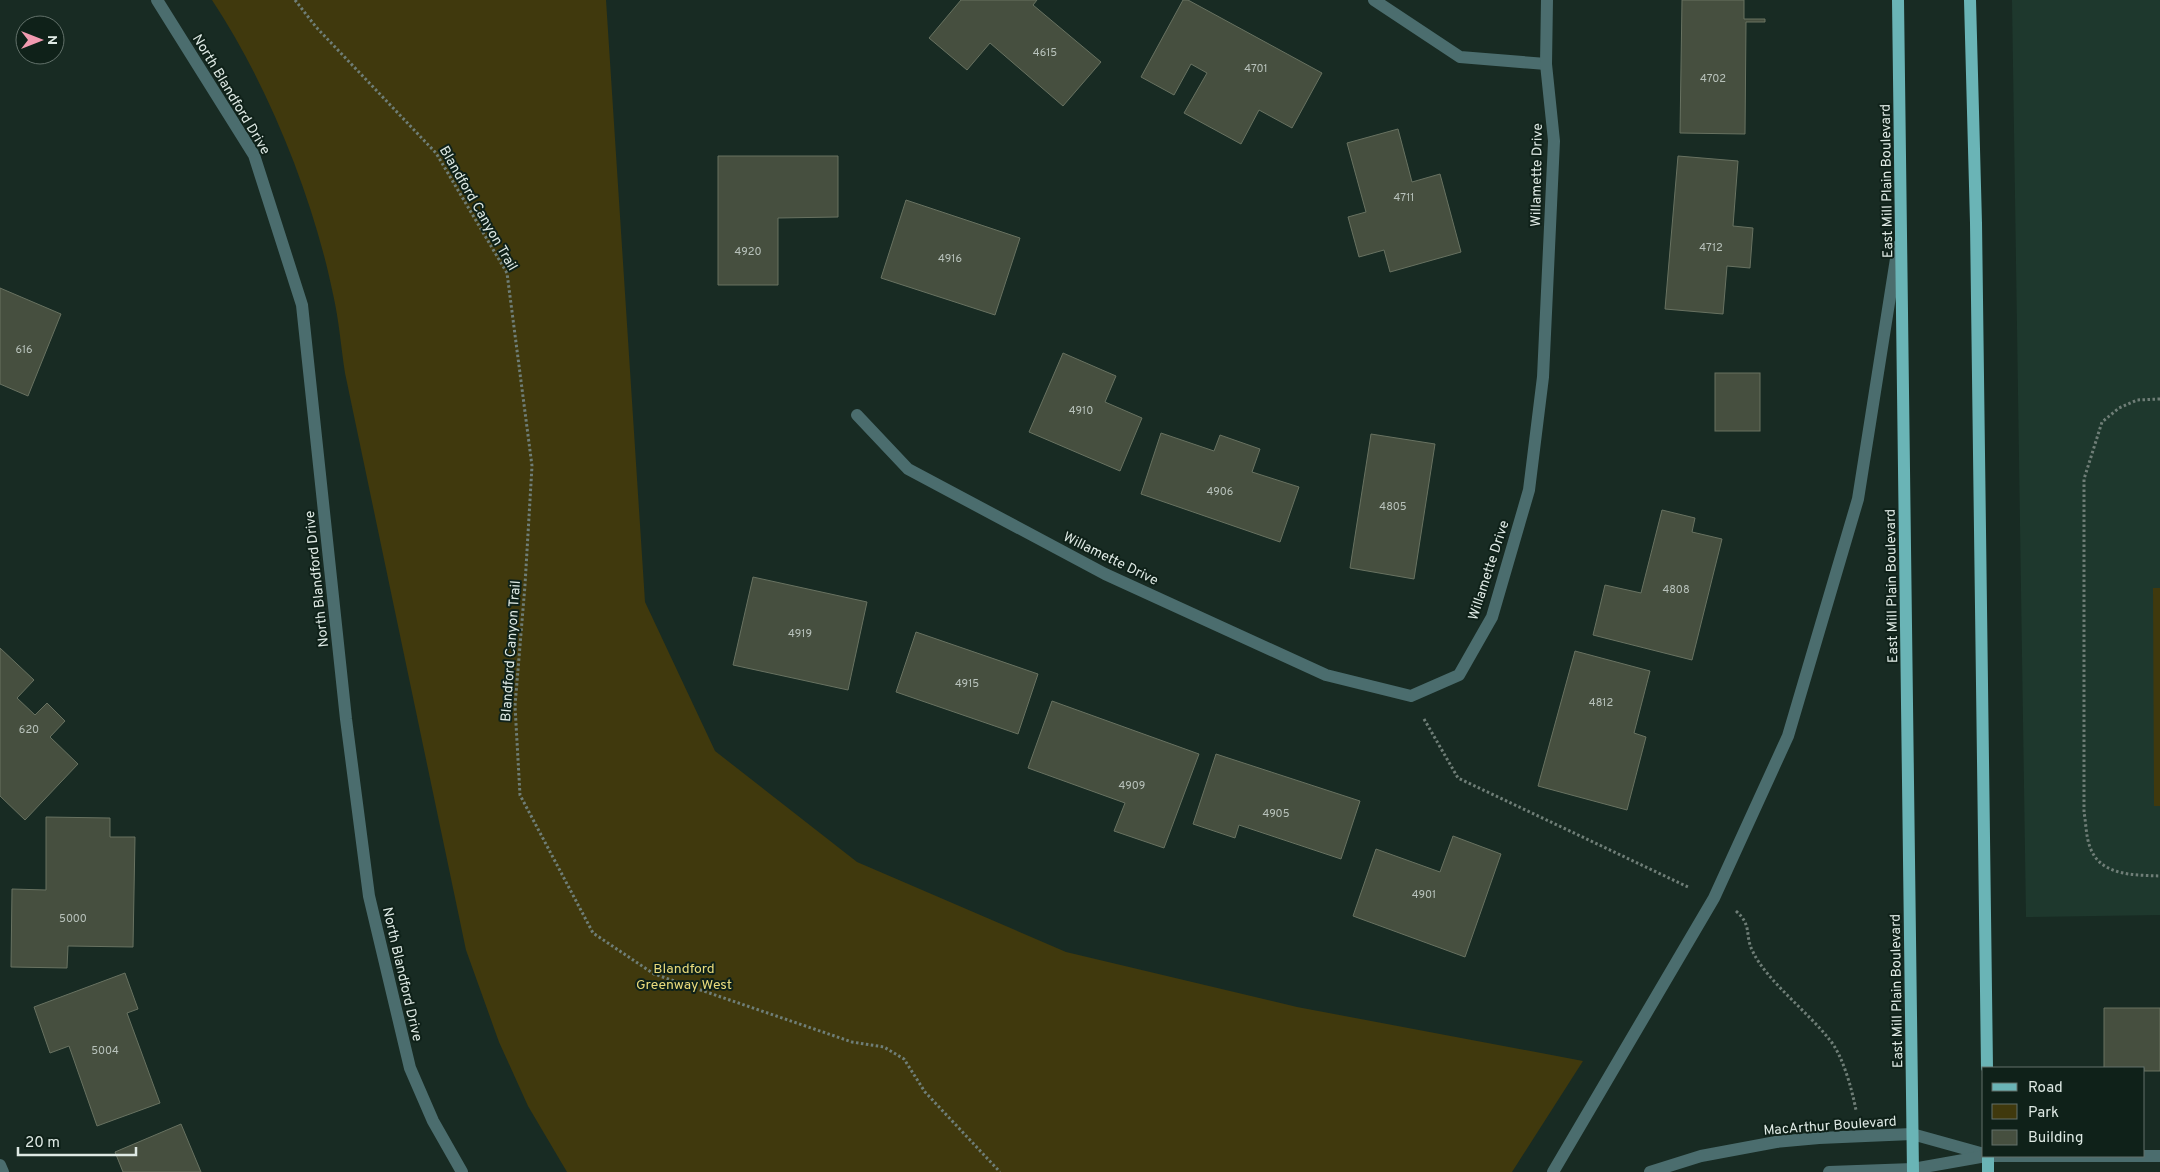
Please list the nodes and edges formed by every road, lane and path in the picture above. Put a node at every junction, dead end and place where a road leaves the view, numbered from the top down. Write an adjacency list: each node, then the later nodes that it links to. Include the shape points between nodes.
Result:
1 (157, 0): 25 (street, North Blandford Drive, via 254,155 302,306 346,719 369,896 410,1068 433,1121)
2 (296, 0): 26 (path, Blandford Canyon Trail, via 316,27 436,153 507,273 532,466 515,706 520,795 593,933 654,974 852,1042 884,1047 904,1059 925,1092)
3 (1374, 0): 7 (street, via 1460,57)
4 (1547, 0): 7 (street, Willamette Drive)
5 (1898, 0): 8 (main road, East Mill Plain Boulevard)
6 (1970, 0): 14 (main road)
7 (1546, 64): 11 (street, Willamette Drive, via 1554,141 1543,377 1529,490 1492,617 1459,675)
8 (1902, 219): 13 (street, via 1858,500 1788,736); 15 (main road, East Mill Plain Boulevard)
9 (2160, 399): 12 (path, via 2137,400 2119,408 2102,422 2084,479 2084,812 2090,848 2101,866 2121,874)
10 (857, 415): 11 (street, Willamette Drive, via 908,469 1105,574 1326,675)
11 (1411, 696): 13 (path, via 1458,778)
12 (2160, 876)
13 (1714, 898): 16 (path, via 1746,920 1752,951 1831,1040 1850,1082); 27 (street)
14 (1987, 1067)
15 (1912, 1134): 16 (street, MacArthur Boulevard); 17 (street, MacArthur Boulevard); 23 (main road, East Mill Plain Boulevard)
16 (1860, 1136): 28 (street, MacArthur Boulevard, via 1776,1142 1701,1156)
17 (1982, 1153)
18 (2145, 1156): 19 (street)
19 (2160, 1156)
20 (1983, 1157): 23 (street)
21 (1988, 1157): 30 (main road)
22 (0, 1165): 24 (street)
23 (1913, 1170): 29 (street)
24 (3, 1172)
25 (462, 1172)
26 (1000, 1172)
27 (1553, 1172)
28 (1650, 1172)
29 (1829, 1172)
30 (1988, 1172)

